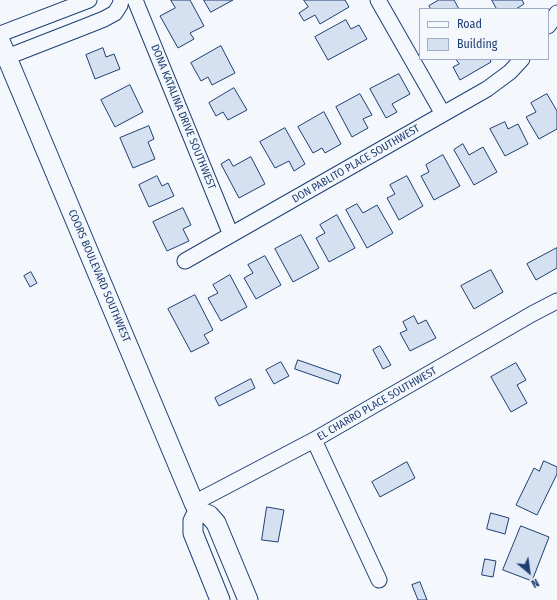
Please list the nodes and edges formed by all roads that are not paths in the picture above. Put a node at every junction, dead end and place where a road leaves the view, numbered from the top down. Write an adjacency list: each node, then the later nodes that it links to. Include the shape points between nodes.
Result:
1 (89, 0): 7 (street)
2 (121, 0): 8 (street, via 115,13 104,19)
3 (135, 0): 11 (street, DONA KATALINA DRIVE SOUTHWEST)
4 (378, 0): 10 (street)
5 (557, 13): 6 (street)
6 (549, 25)
7 (0, 34)
8 (3, 49): 15 (main road, COORS BOULEVARD SOUTHWEST)
9 (521, 60): 10 (street, DON PABLITO PLACE SOUTHWEST, via 487,89)
10 (443, 114): 11 (street, DON PABLITO PLACE SOUTHWEST)
11 (231, 235): 12 (street, DON PABLITO PLACE SOUTHWEST)
12 (185, 261)
13 (557, 301): 14 (street, EL CHARRO PLACE SOUTHWEST)
14 (314, 440): 15 (street, EL CHARRO PLACE SOUTHWEST); 16 (street)
15 (196, 507): 17 (main road, via 193,533); 18 (main road, via 216,523)
16 (379, 580)
17 (220, 600)
18 (248, 600)

